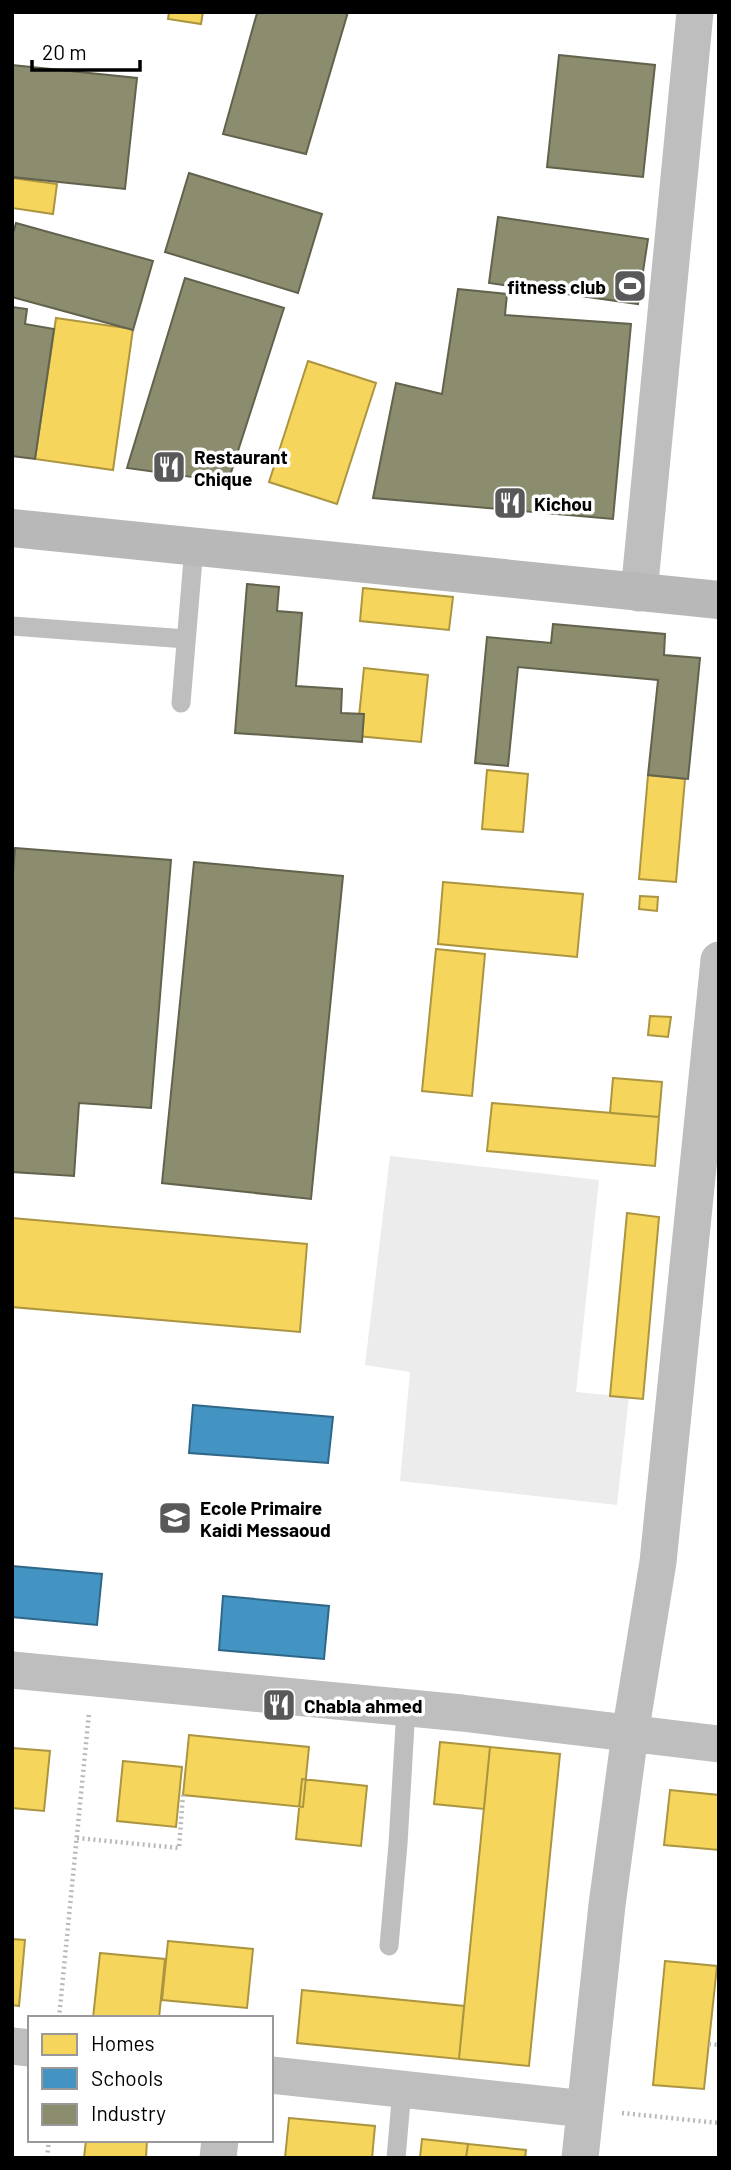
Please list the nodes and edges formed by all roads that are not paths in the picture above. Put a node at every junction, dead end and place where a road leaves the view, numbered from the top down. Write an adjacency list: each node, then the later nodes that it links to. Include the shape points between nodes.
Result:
1 (695, 12): 4 (street)
2 (12, 528): 3 (main road)
3 (194, 547): 4 (main road); 7 (lane)
4 (639, 593): 5 (main road)
5 (719, 600)
6 (12, 626): 7 (lane)
7 (186, 639): 8 (lane)
8 (181, 703)
9 (719, 960): 12 (street, via 657,1562)
10 (12, 1670): 11 (street)
11 (406, 1708): 12 (street); 14 (lane)
12 (630, 1734): 13 (street); 17 (street)
13 (719, 1744)
14 (389, 1946)
15 (273, 2075): 16 (street)
16 (402, 2090): 17 (street); 18 (lane)
17 (585, 2109): 19 (street)
18 (396, 2158)
19 (580, 2158)

